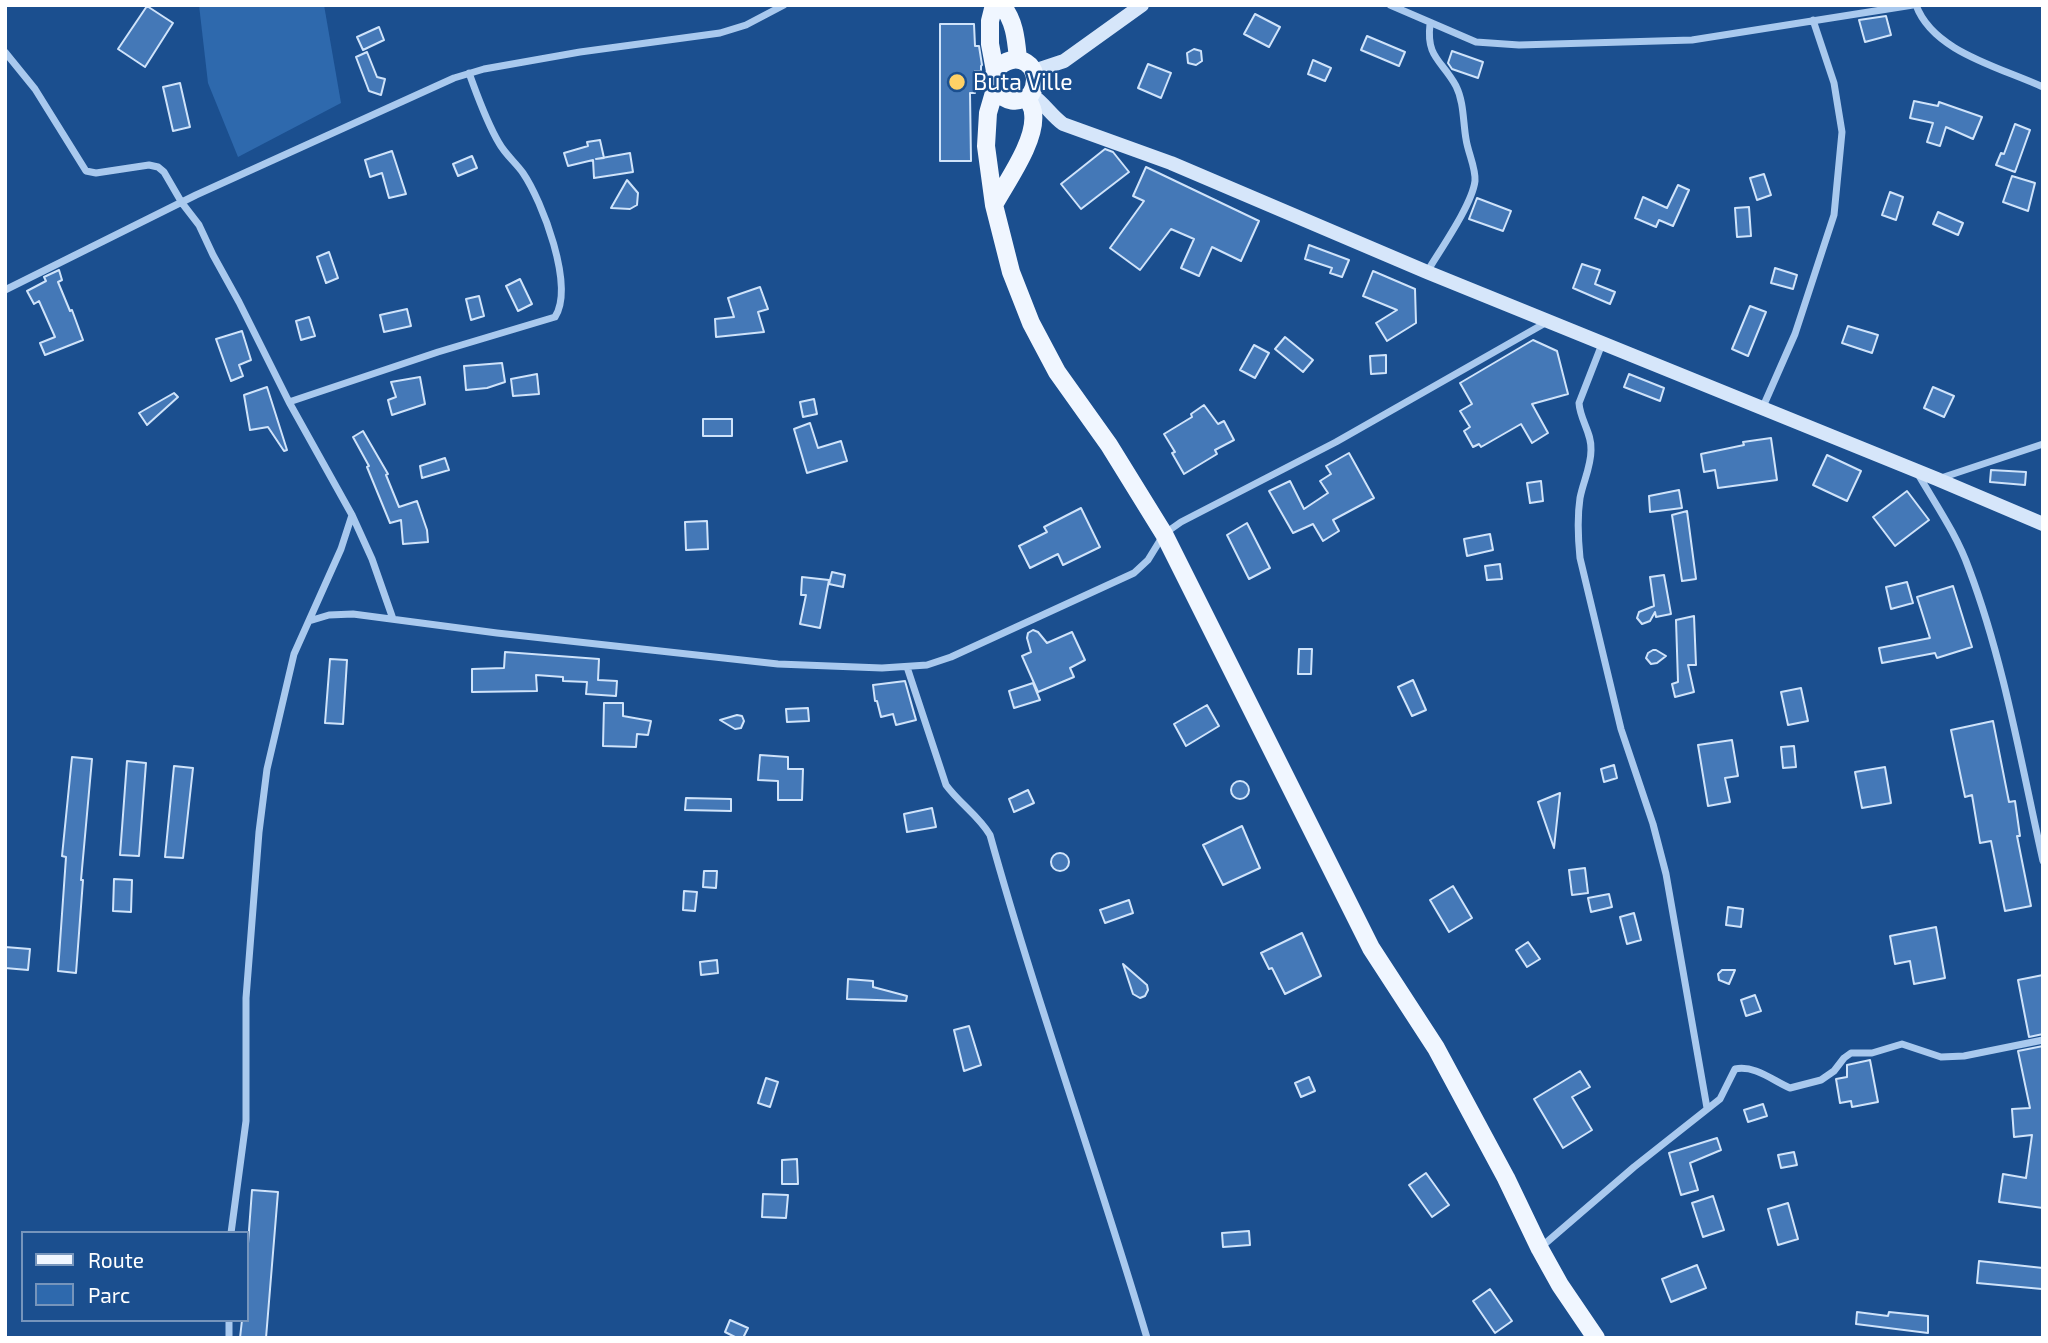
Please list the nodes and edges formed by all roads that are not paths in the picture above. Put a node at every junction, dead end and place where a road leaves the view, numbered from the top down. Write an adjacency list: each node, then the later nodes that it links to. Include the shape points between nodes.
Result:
1 (784, 5): 12 (street, via 720,33)
2 (994, 5): 13 (main road, via 990,44)
3 (1002, 5): 10 (main road, via 1016,36)
4 (1142, 5): 11 (street, via 1064,61)
5 (1391, 5): 8 (street)
6 (1914, 5): 7 (street); 14 (street, via 1931,32 1948,46)
7 (1814, 20): 8 (street, via 1692,40 1519,46 1476,42); 24 (street, via 1834,83 1842,132 1834,215 1795,334)
8 (1430, 24): 18 (street, via 1428,40 1433,54 1460,94 1475,180 1461,215)
9 (5, 51): 16 (street, via 35,89 86,171 158,167)
10 (1018, 59): 11 (main road); 13 (main road, via 1001,64)
11 (1034, 71): 15 (main road, via 1035,87)
12 (469, 73): 16 (street); 23 (street, via 500,146 539,202 558,254 560,309 555,317)
13 (995, 80): 15 (main road, via 1001,97 1009,101); 17 (main road, via 986,146)
14 (2043, 88)
15 (1029, 96): 17 (main road, via 1033,113 1028,144); 18 (street, via 1044,103 1063,124 1171,163)
16 (182, 203): 20 (street); 23 (street, via 199,225)
17 (994, 205): 30 (main road, via 1011,272 1031,323)
18 (1427, 272): 21 (street)
19 (5, 278): 20 (street)
20 (8, 288)
21 (1548, 321): 22 (street); 30 (street)
22 (1603, 343): 24 (street); 36 (street, via 1579,403 1591,442 1580,498 1580,558 1621,729 1666,874)
23 (289, 402): 28 (street)
24 (1762, 409): 26 (street)
25 (2043, 444): 27 (street)
26 (1916, 470): 27 (street); 34 (street, via 1958,544 1989,628)
27 (1937, 479): 29 (street)
28 (352, 515): 31 (street); 32 (street)
29 (2043, 524)
30 (1164, 534): 33 (street, via 1148,561 1134,573 981,645 927,665); 38 (main road, via 1371,948 1436,1048)
31 (393, 619): 32 (street, via 353,614); 33 (street, via 778,664)
32 (309, 621): 37 (street, via 294,654 267,769 246,998 246,1121)
33 (907, 667): 39 (street, via 946,785 990,835)
34 (2043, 861)
35 (2043, 1040): 36 (street, via 1964,1056 1930,1055 1902,1044 1872,1053 1852,1053 1821,1080 1790,1088 1744,1067 1735,1069 1720,1099)
36 (1707, 1108): 38 (street)
37 (231, 1231)
38 (1540, 1249): 40 (main road)
39 (1147, 1338)
40 (1596, 1338)

